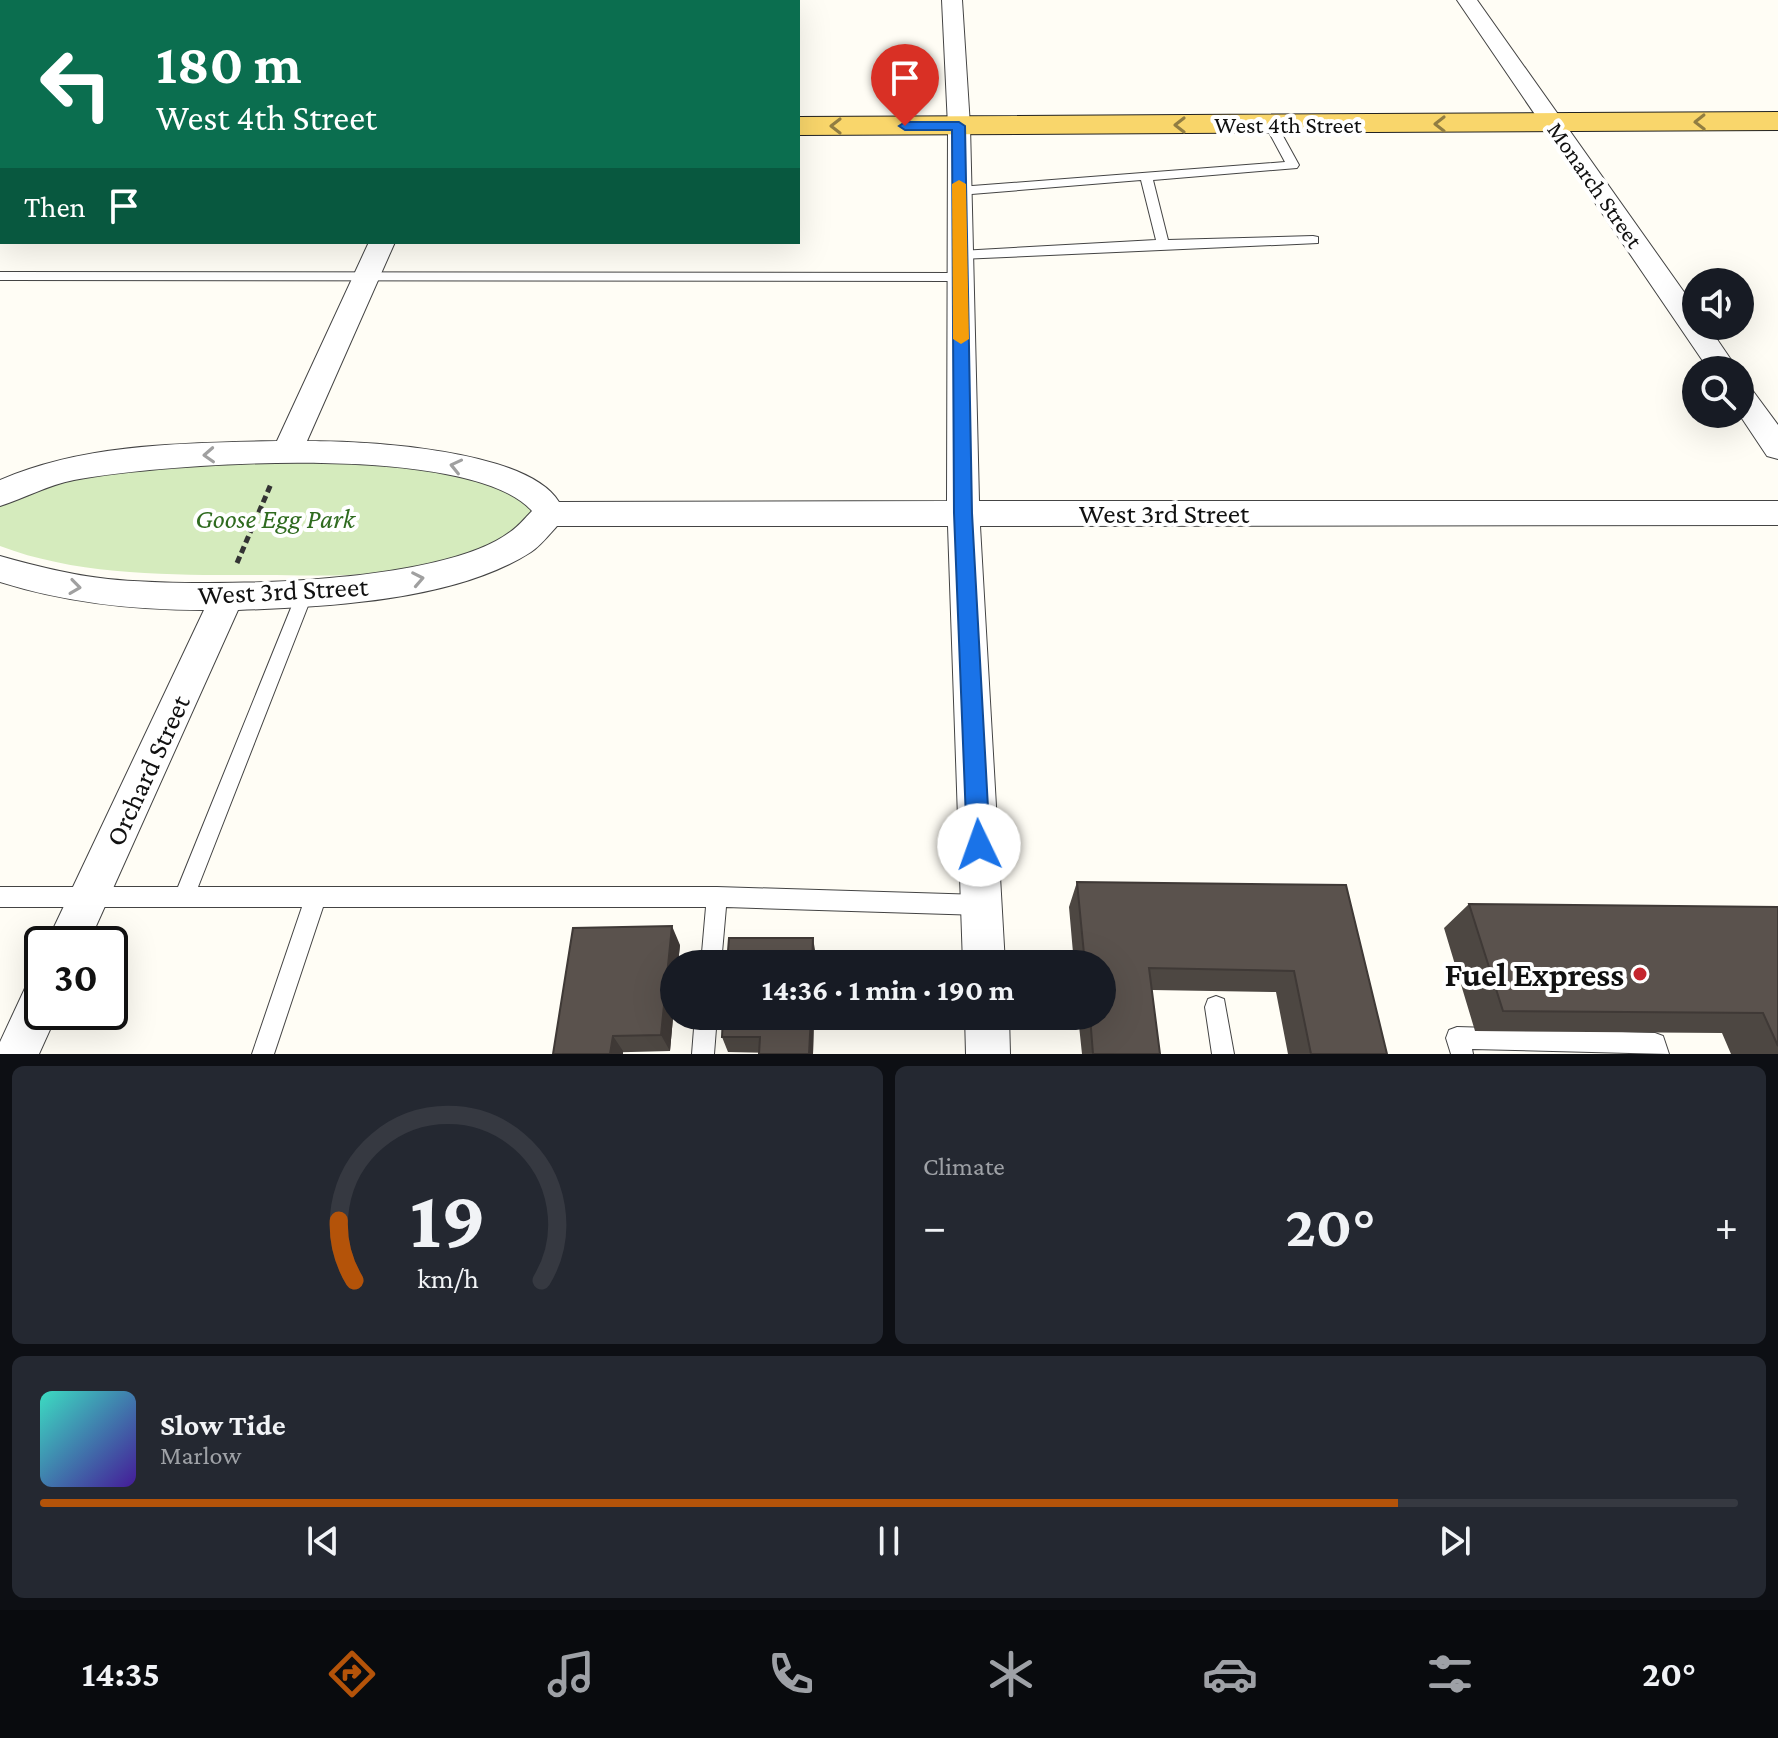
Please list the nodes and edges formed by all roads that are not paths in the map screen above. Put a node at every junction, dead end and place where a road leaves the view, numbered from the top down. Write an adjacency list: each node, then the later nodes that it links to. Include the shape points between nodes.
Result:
1 (952, 0): 7 (street)
2 (1467, 0): 4 (street, Monarch Street)
3 (1778, 121): 4 (main road, West 4th Street, one-way to 4)
4 (1551, 123): 5 (main road, West 4th Street, one-way to 5); 16 (street, Monarch Street)
5 (1271, 125): 7 (main road, West 4th Street, one-way to 7); 8 (lane, via 1293,165)
6 (800, 126): 7 (main road, West 4th Street, one-way to 6)
7 (959, 126): 9 (street)
8 (1146, 177): 9 (lane); 12 (lane)
9 (959, 191): 13 (street)
10 (1313, 240): 12 (lane)
11 (381, 244): 15 (street)
12 (1163, 244): 13 (lane)
13 (960, 266): 15 (lane); 21 (street)
14 (0, 276): 15 (lane)
15 (366, 276): 19 (street)
16 (1714, 356)
17 (1754, 414): 18 (street)
18 (1778, 448)
19 (280, 464): 20 (street, one-way to 20, via 153,458 72,469); 23 (street, one-way to 19, via 547,505 530,491 483,473 400,456)
20 (0, 494)
21 (963, 513): 22 (street, West 3rd Street); 23 (street, West 3rd Street); 32 (street)
22 (1778, 513)
23 (549, 514): 26 (street, West 3rd Street, one-way to 23, via 427,577 486,560 530,537)
24 (0, 569): 25 (street, West 3rd Street, one-way to 25, via 42,583 124,594)
25 (228, 575): 26 (street, West 3rd Street); 29 (street, Orchard Street)
26 (305, 593): 27 (lane)
27 (184, 896): 29 (lane); 30 (lane)
28 (0, 897): 29 (lane)
29 (89, 897): 33 (street, Orchard Street)
30 (316, 897): 31 (lane); 41 (lane)
31 (717, 897): 32 (lane); 34 (lane)
32 (981, 905): 35 (street)
33 (75, 926)
34 (712, 950)
35 (983, 950)
36 (1216, 1007): 44 (lane)
37 (28, 1030): 40 (street)
38 (705, 1030): 42 (lane)
39 (987, 1030): 43 (street)
40 (17, 1054)
41 (263, 1054)
42 (703, 1054)
43 (988, 1054)
44 (1223, 1054)
45 (1462, 1054): 46 (lane, via 1457,1038 1655,1044)
46 (1658, 1054)

